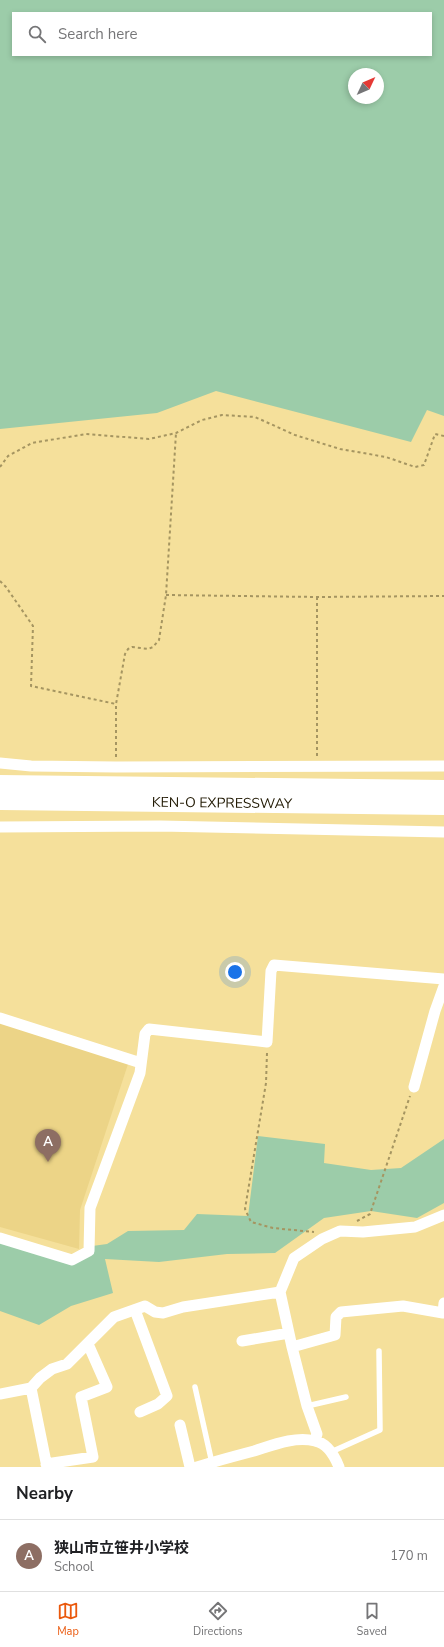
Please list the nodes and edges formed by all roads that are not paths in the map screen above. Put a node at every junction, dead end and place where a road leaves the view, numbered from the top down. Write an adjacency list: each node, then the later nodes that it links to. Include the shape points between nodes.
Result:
1 (0, 763): 2 (street, via 31,766)
2 (444, 766)
3 (0, 785): 4 (highway, KEN-O EXPRESSWAY)
4 (444, 790)
5 (0, 800): 6 (highway, KEN-O EXPRESSWAY)
6 (444, 805)
7 (0, 827): 8 (street, via 160,826)
8 (444, 832)
9 (444, 979): 12 (street, via 274,965 271,971 267,1042 149,1029 145,1034)
10 (444, 986): 13 (street)
11 (0, 1018): 12 (street)
12 (141, 1063): 15 (street, via 140,1073 90,1208 90,1251 72,1260)
13 (414, 1087)
14 (444, 1215): 16 (street, via 415,1227 337,1232 322,1239 294,1258)
15 (0, 1238)
16 (280, 1292): 17 (street, via 183,1307 163,1313 145,1306); 19 (street)
17 (135, 1310): 21 (street, via 114,1317); 29 (street, via 166,1396 158,1404)
18 (444, 1312): 22 (street, via 403,1306 340,1312 336,1316 335,1335)
19 (289, 1333): 20 (street); 22 (street)
20 (242, 1341)
21 (88, 1344): 25 (street, via 67,1364 52,1369); 34 (street, via 107,1387 81,1397 93,1457)
22 (292, 1347): 28 (street)
23 (379, 1351): 32 (lane, via 380,1430)
24 (195, 1387): 33 (lane)
25 (31, 1388): 26 (street); 34 (street)
26 (0, 1394)
27 (346, 1397): 28 (lane)
28 (307, 1406): 31 (street, via 317,1434)
29 (140, 1412)
30 (180, 1425): 35 (street)
31 (315, 1440): 32 (street); 33 (street, via 291,1440)
32 (331, 1452): 37 (street)
33 (212, 1465): 36 (street)
34 (47, 1466)
35 (190, 1467)
36 (197, 1467)
37 (339, 1467)

